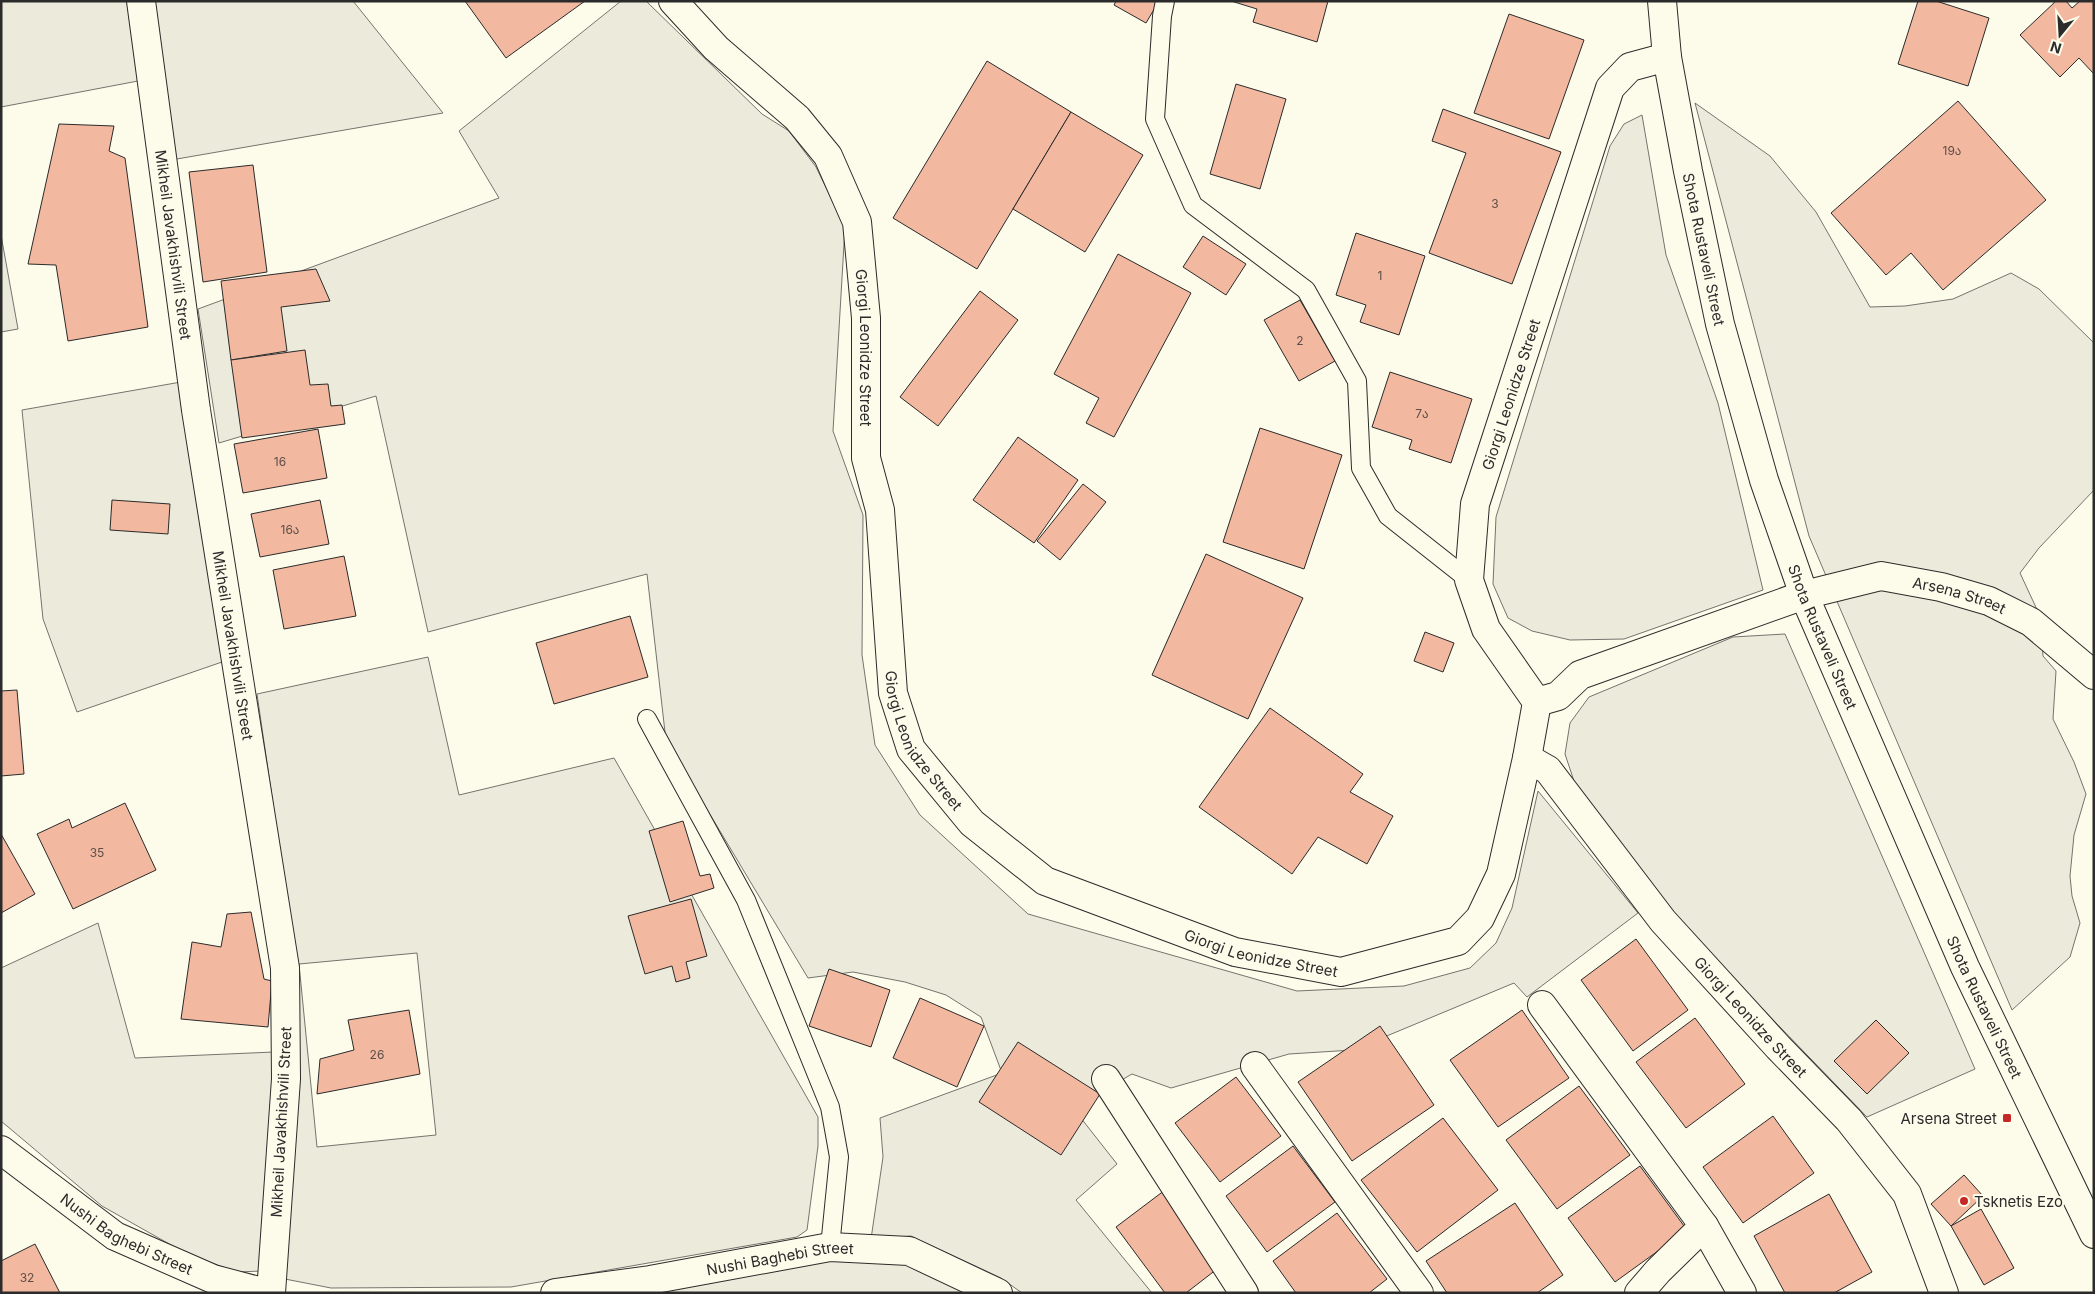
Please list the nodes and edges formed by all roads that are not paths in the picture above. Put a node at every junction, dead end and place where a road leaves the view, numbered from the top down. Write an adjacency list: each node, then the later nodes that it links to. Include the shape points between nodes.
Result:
1 (141, 1): 20 (street, Mikheil Javakhishvili Street, via 196,410 285,968 286,1079)
2 (673, 1): 11 (street, Giorgi Leonidze Street, via 716,48 797,118 828,156 857,222 866,318 866,458 880,510 893,693 911,749 972,823 1045,881 1235,952 1342,972 1458,941 1480,918 1501,874)
3 (1165, 1): 6 (lane, via 1155,119 1193,205 1306,290 1357,381 1360,468 1388,516)
4 (1662, 1): 5 (street, Shota Rustaveli Street)
5 (1667, 57): 6 (street, Giorgi Leonidze Street, via 1630,67 1610,88 1475,504); 7 (street, Shota Rustaveli Street, via 1720,324 1764,480)
6 (1469, 580): 9 (street, Giorgi Leonidze Street, via 1486,629)
7 (1804, 595): 8 (street, Arsena Street, via 1881,576 1989,600 2031,622); 9 (street, Arsena Street, via 1580,675 1558,696); 17 (street, Shota Rustaveli Street, via 1965,967)
8 (2094, 675)
9 (1537, 702): 11 (street, Giorgi Leonidze Street)
10 (647, 719): 18 (lane, via 746,900 830,1107 839,1157)
11 (1527, 758): 27 (street, Giorgi Leonidze Street, via 1548,770 1663,921 1849,1120 1907,1194)
12 (1542, 1005): 16 (street)
13 (1254, 1066): 24 (street)
14 (1106, 1079): 23 (street)
15 (1, 1150): 19 (street, Nushi Baghebi Street, via 116,1236 213,1279)
16 (1704, 1226): 25 (street); 26 (street)
17 (2094, 1234)
18 (830, 1247): 21 (street, Nushi Baghebi Street, via 650,1280); 22 (street, Nushi Baghebi Street, via 910,1251)
19 (266, 1293)
20 (272, 1293)
21 (554, 1293)
22 (998, 1293)
23 (1244, 1293)
24 (1419, 1293)
25 (1639, 1293)
26 (1742, 1293)
27 (1944, 1293)

